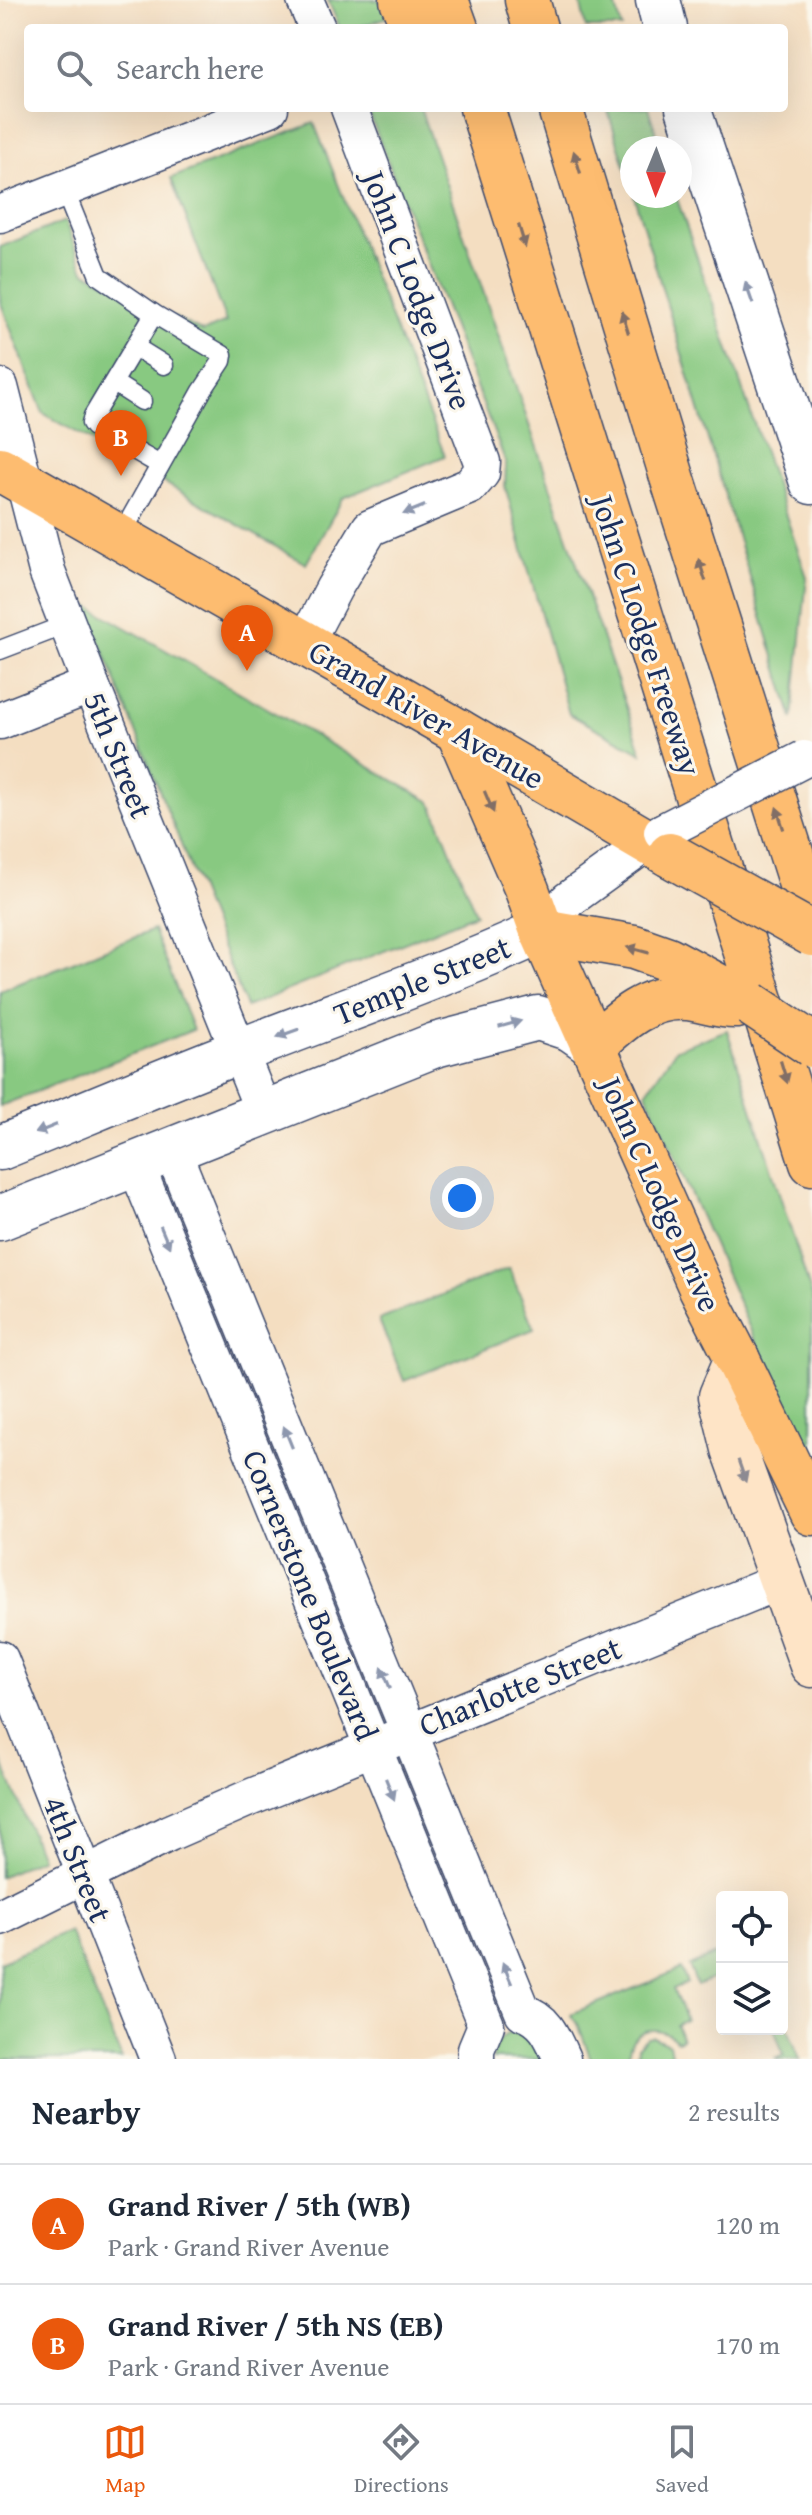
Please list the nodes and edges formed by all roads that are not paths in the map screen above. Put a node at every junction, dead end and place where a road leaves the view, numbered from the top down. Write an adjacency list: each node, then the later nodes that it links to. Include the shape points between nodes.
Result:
1 (305, 0): 6 (street)
2 (402, 0): 7 (main road)
3 (446, 0): 8 (main road)
4 (527, 0): 9 (main road)
5 (658, 0): 10 (street)
6 (315, 24)
7 (412, 24)
8 (455, 24)
9 (534, 24)
10 (664, 24)
11 (260, 112): 18 (street)
12 (351, 112): 31 (street, John C Lodge Drive, one-way to 31, via 480,451 481,473 470,486 370,528)
13 (452, 112): 17 (main road)
14 (483, 112): 17 (main road, John C Lodge Freeway)
15 (561, 112): 38 (main road, one-way to 15)
16 (689, 112): 28 (street, one-way to 16)
17 (502, 171): 50 (main road, John C Lodge Freeway, one-way to 50)
18 (64, 189): 19 (street); 20 (lane, via 99,276)
19 (0, 214)
20 (154, 314): 21 (lane); 26 (lane, via 223,355 197,388)
21 (135, 347): 22 (lane); 23 (lane)
22 (164, 365)
23 (114, 383): 25 (lane); 26 (lane, via 91,423)
24 (0, 387): 27 (street, 5th Street)
25 (142, 401)
26 (160, 465): 29 (lane)
27 (8, 476): 29 (main road, Grand River Avenue); 30 (street, 5th Street)
28 (812, 482)
29 (120, 537): 31 (main road, Grand River Avenue)
30 (68, 624): 32 (lane); 33 (street, 5th Street)
31 (305, 643): 35 (main road, Grand River Avenue)
32 (0, 650)
33 (91, 685): 34 (street); 45 (street, 5th Street)
34 (0, 721)
35 (458, 731): 37 (main road, Grand River Avenue); 39 (main road, John C Lodge Drive, one-way to 39)
36 (808, 758): 37 (street, Temple Street, bridge)
37 (659, 843): 39 (street, Temple Street, via 568,900); 40 (main road, Grand River Avenue, bridge)
38 (812, 919)
39 (542, 931): 41 (main road, one-way to 39, via 668,959 634,947); 42 (street, Temple Street); 43 (main road, John C Lodge Drive)
40 (812, 934)
41 (728, 997): 43 (main road, via 652,1002); 44 (main road, bridge)
42 (365, 1005): 45 (street, Temple Street, one-way to 45); 46 (street)
43 (594, 1045): 46 (street, Temple Street, one-way to 43, via 435,1045 538,1018 571,1029); 52 (main road, John C Lodge Drive)
44 (812, 1045)
45 (239, 1051): 47 (street, 5th Street); 48 (street, Temple Street, one-way to 48)
46 (388, 1064): 47 (street, Temple Street)
47 (264, 1113): 49 (street, Temple Street)
48 (0, 1148)
49 (154, 1158): 51 (street, Temple Street); 57 (street, Cornerstone Boulevard, one-way to 49); 58 (street, Cornerstone Boulevard, one-way to 58)
50 (812, 1163)
51 (0, 1218)
52 (737, 1358): 53 (main road, John C Lodge Drive); 54 (main road, one-way to 54, via 721,1396)
53 (812, 1513)
54 (781, 1581): 56 (main road); 57 (street, Charlotte Street)
55 (0, 1659): 59 (street, 4th Street)
56 (812, 1665)
57 (408, 1732): 58 (street, Charlotte Street); 60 (street, Cornerstone Boulevard)
58 (373, 1747): 59 (street, Charlotte Street, via 169,1833); 60 (street, Cornerstone Boulevard, one-way to 60)
59 (85, 1876): 61 (street, Charlotte Street); 64 (street, 4th Street)
60 (461, 1913): 62 (street, Cornerstone Boulevard, one-way to 60); 63 (street, Cornerstone Boulevard)
61 (0, 1917)
62 (523, 2012): 63 (street, Cornerstone Boulevard, via 509,2012); 65 (street, Cornerstone Boulevard, via 544,2025)
63 (481, 2042)
64 (158, 2059)
65 (562, 2059)

